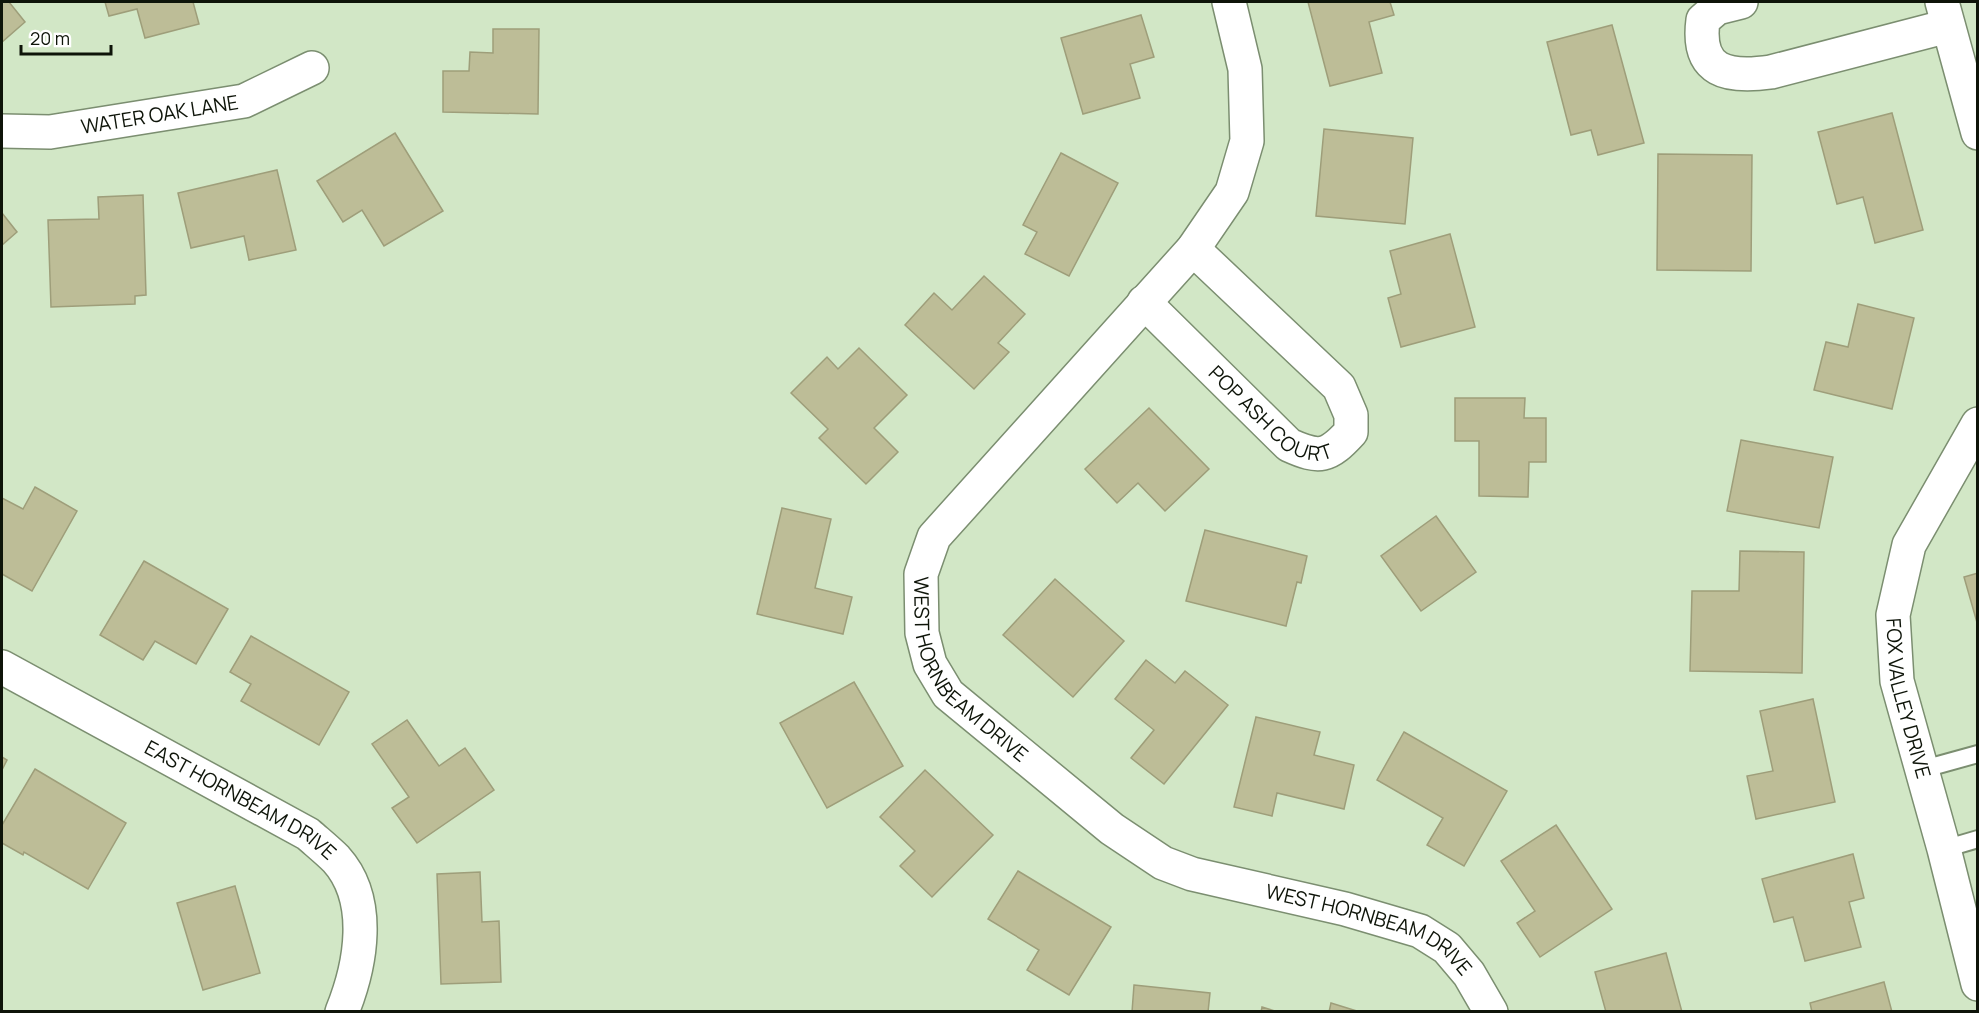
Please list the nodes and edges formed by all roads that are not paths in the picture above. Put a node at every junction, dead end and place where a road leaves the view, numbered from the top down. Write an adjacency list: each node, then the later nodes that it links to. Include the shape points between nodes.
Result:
1 (1229, 2): 7 (street, WEST HORNBEAM DRIVE, via 1245,69 1247,141 1232,192)
2 (1741, 2): 3 (street, via 1718,8 1703,20 1701,41 1706,57 1719,70 1741,76 1771,72)
3 (1945, 14): 6 (street)
4 (312, 68): 5 (street, WATER OAK LANE, via 244,101 51,132)
5 (2, 131)
6 (1977, 133)
7 (1193, 249): 8 (street, WEST HORNBEAM DRIVE); 8 (street, POP ASH COURT, via 1339,387 1351,415 1351,432 1335,450 1312,455 1289,445)
8 (1144, 302): 17 (street, WEST HORNBEAM DRIVE, via 934,537 921,574 922,633 930,664 948,694 1112,828 1163,863 1192,874 1345,909 1420,931 1447,948 1469,974)
9 (1977, 424): 12 (street, FOX VALLEY DRIVE, via 1909,545 1893,615 1897,681)
10 (2, 667): 16 (street, EAST HORNBEAM DRIVE, via 308,834 337,860 354,888 360,921 357,974)
11 (1977, 754): 12 (lane)
12 (1920, 770): 14 (street, FOX VALLEY DRIVE)
13 (1977, 839): 14 (lane)
14 (1944, 849): 15 (street, FOX VALLEY DRIVE)
15 (1977, 984)
16 (342, 1011)
17 (1491, 1011)

